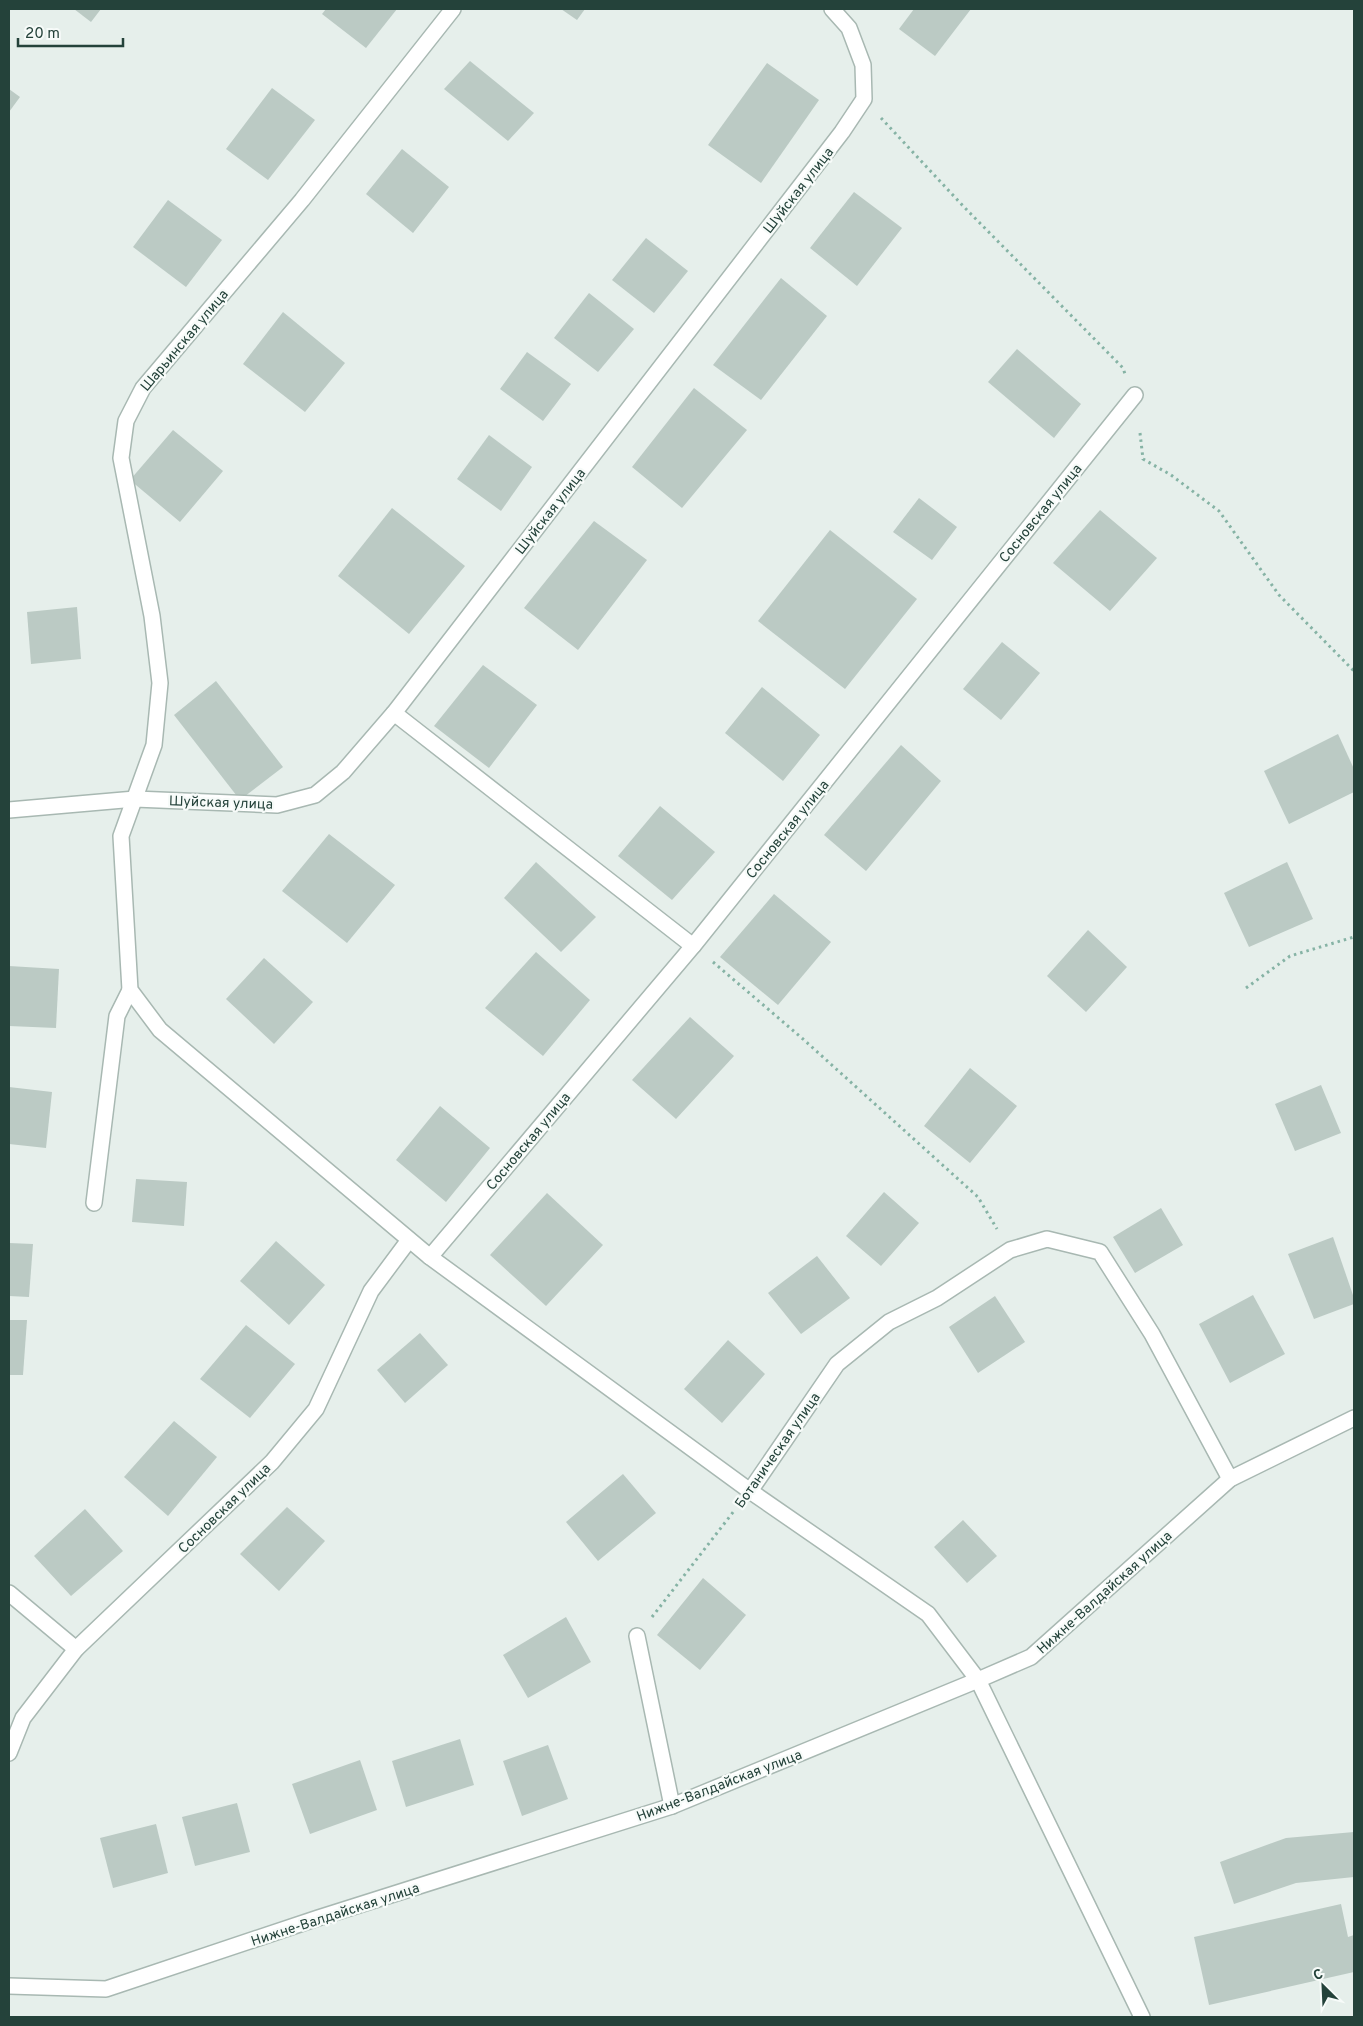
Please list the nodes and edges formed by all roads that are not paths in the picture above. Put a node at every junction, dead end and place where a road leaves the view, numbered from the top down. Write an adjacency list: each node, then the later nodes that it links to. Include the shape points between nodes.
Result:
1 (453, 9): 5 (street, Шарьинская улица, via 302,200 142,388 126,421 121,458 152,616 160,683 154,745)
2 (832, 9): 4 (street, Шуйская улица, via 848,28 863,65 864,99 836,140)
3 (1135, 395): 7 (street, Сосновская улица)
4 (394, 713): 5 (street, Шуйская улица, via 343,772 315,794 276,805); 7 (street)
5 (135, 799): 6 (street, Шуйская улица); 8 (street, Шарьинская улица, via 121,836)
6 (9, 810)
7 (694, 946): 11 (street, Сосновская улица)
8 (130, 990): 9 (street, via 118,1016); 10 (street, via 160,1030)
9 (94, 1203)
10 (409, 1240): 11 (street); 17 (street, Сосновская улица, via 371,1291 316,1409 272,1462)
11 (430, 1257): 14 (street)
12 (1354, 1418): 13 (street, Нижне-Валдайская улица)
13 (1230, 1479): 14 (street, Ботаническая улица, via 1152,1334 1100,1252 1047,1240 1010,1250 937,1298 889,1322 837,1364); 18 (street, Нижне-Валдайская улица, via 1032,1657)
14 (750, 1491): 18 (street, via 928,1614)
15 (9, 1594): 17 (street)
16 (637, 1636): 20 (street)
17 (76, 1649): 19 (street, Сосновская улица, via 23,1718)
18 (978, 1680): 20 (street, Нижне-Валдайская улица); 22 (street)
19 (9, 1753)
20 (672, 1806): 21 (street, Нижне-Валдайская улица, via 106,1989)
21 (9, 1986)
22 (1142, 2017)

